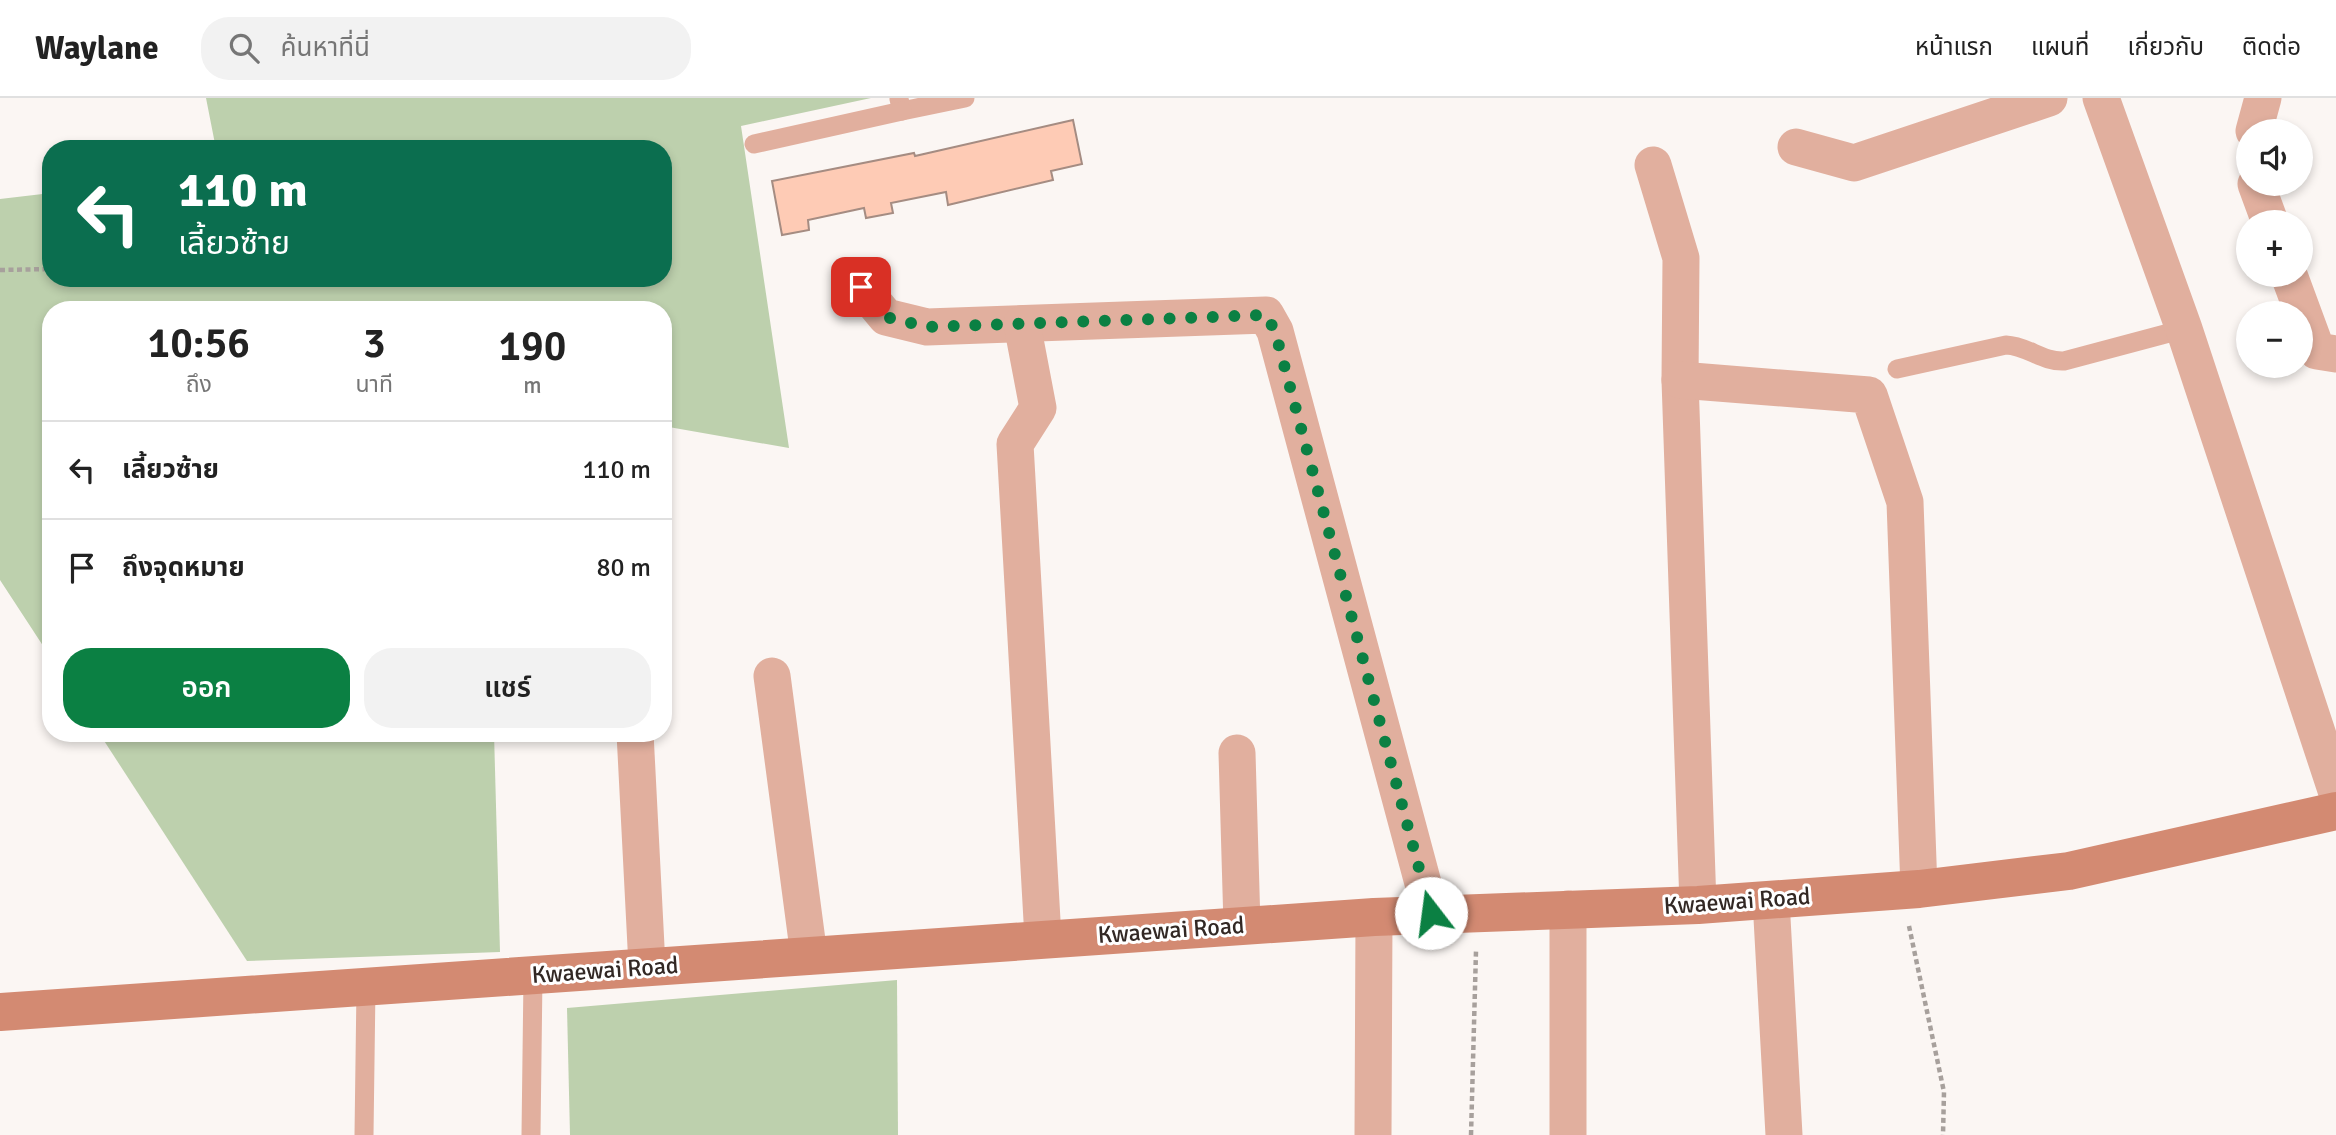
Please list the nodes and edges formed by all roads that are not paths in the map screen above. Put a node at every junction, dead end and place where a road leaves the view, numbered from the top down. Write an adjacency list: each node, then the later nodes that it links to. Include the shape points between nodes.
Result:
1 (965, 98): 5 (lane)
2 (2049, 98): 8 (street, via 1854,163)
3 (2101, 98): 13 (street)
4 (2263, 98): 6 (street)
5 (900, 104): 7 (lane)
6 (2257, 119)
7 (754, 144)
8 (1796, 147)
9 (1653, 165): 16 (street, via 1681,258)
10 (861, 287): 12 (street, via 886,317 927,327)
11 (2293, 287): 14 (street, via 2317,351)
12 (1022, 324): 26 (street, via 1266,315 1275,331); 29 (street, via 1038,408 1014,444)
13 (2185, 328): 15 (lane, via 2064,361 2050,361 2021,346 2006,345); 20 (street)
14 (2336, 354)
15 (1897, 369)
16 (1680, 380): 22 (street, via 1869,395 1905,502); 24 (street)
17 (772, 676): 30 (street)
18 (635, 742): 31 (street)
19 (1237, 753): 28 (street)
20 (2336, 790)
21 (2336, 811): 22 (street, Kwaewai Road, via 2068,871)
22 (1910, 890): 23 (street, Kwaewai Road)
23 (1771, 900): 24 (street, Kwaewai Road); 39 (street)
24 (1698, 905): 25 (street, Kwaewai Road)
25 (1568, 909): 26 (street, Kwaewai Road); 38 (street)
26 (1431, 913): 27 (street, Kwaewai Road)
27 (1374, 917): 28 (street, Kwaewai Road); 37 (street)
28 (1242, 925): 29 (street, Kwaewai Road)
29 (1043, 938): 30 (street, Kwaewai Road)
30 (809, 956): 31 (street, Kwaewai Road)
31 (647, 966): 32 (street, Kwaewai Road)
32 (533, 975): 33 (street, Kwaewai Road); 36 (lane)
33 (366, 987): 34 (street, Kwaewai Road); 35 (lane)
34 (0, 1012)
35 (364, 1135)
36 (531, 1135)
37 (1373, 1135)
38 (1568, 1135)
39 (1784, 1135)

